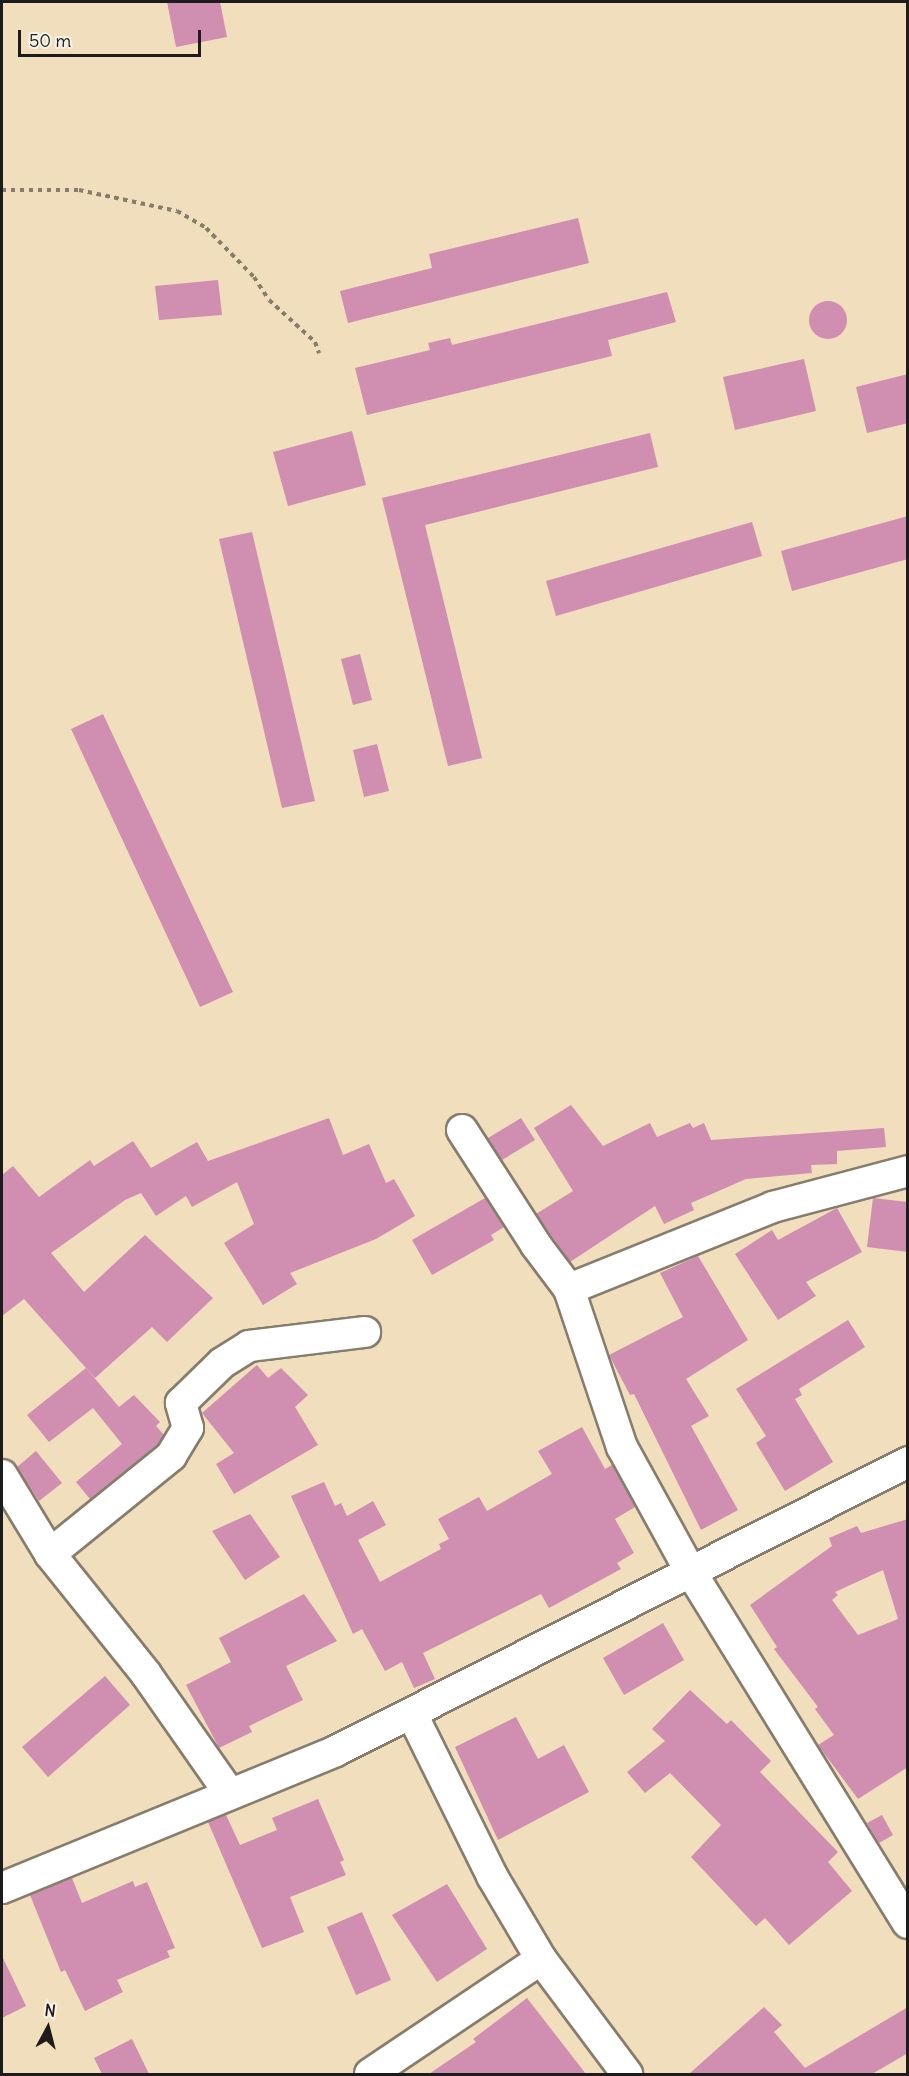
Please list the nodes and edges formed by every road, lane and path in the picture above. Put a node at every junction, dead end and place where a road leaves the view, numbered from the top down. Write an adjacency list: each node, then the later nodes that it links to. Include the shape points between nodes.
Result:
1 (2, 190): 2 (path, via 79,190 177,211 206,228 246,269 269,300 315,342)
2 (320, 353)
3 (462, 1131): 5 (street)
4 (908, 1171): 5 (street, via 773,1207)
5 (569, 1289): 10 (street, via 622,1448)
6 (365, 1332): 9 (street, via 249,1346 222,1363 181,1403 188,1428 171,1456)
7 (908, 1461): 10 (street)
8 (2, 1475): 9 (street)
9 (50, 1554): 12 (street, via 146,1674)
10 (689, 1569): 11 (street); 14 (street)
11 (412, 1714): 12 (street, via 336,1751); 15 (street, via 492,1876)
12 (230, 1794): 13 (street)
13 (2, 1888)
14 (908, 1923)
15 (541, 1959): 16 (street); 17 (street)
16 (370, 2074)
17 (627, 2074)

